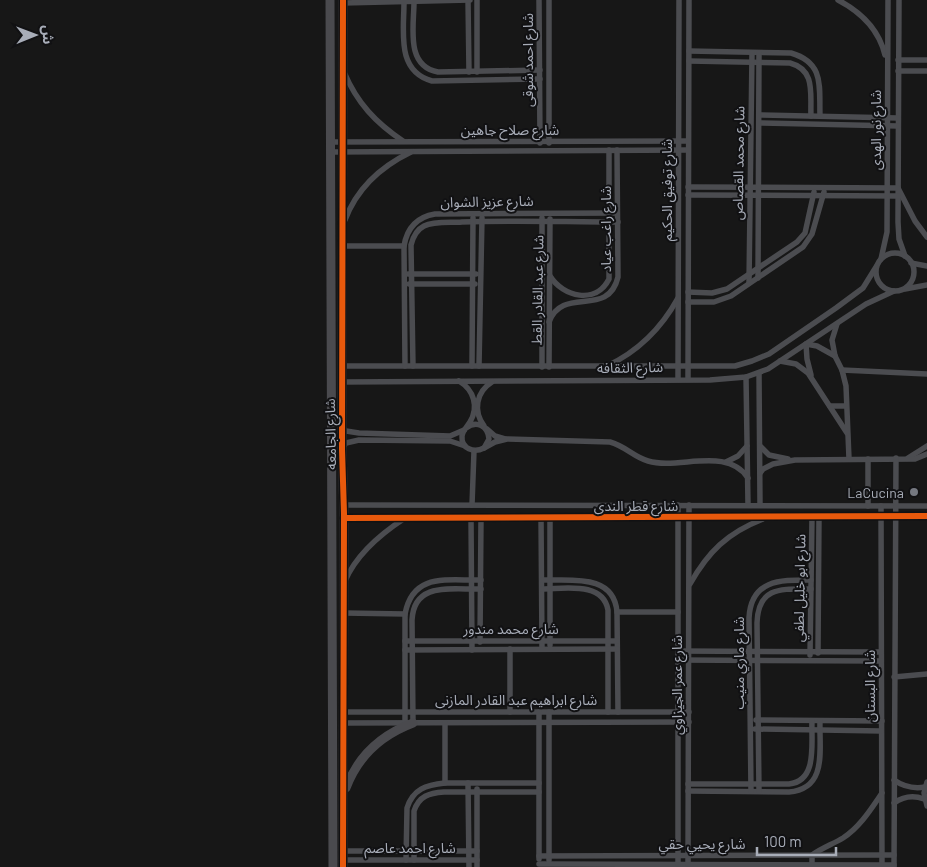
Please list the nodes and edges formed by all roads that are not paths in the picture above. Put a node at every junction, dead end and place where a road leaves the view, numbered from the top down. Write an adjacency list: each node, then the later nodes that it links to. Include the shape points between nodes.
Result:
1 (330, 0): 45 (street, شارع الجامعه)
2 (469, 0): 13 (street); 26 (street)
3 (477, 0): 27 (street)
4 (539, 0): 23 (street, شارع احمد شوقى)
5 (549, 0): 41 (street, شارع احمد شوقى)
6 (679, 0): 42 (street, شارع توفيق الحكيم)
7 (689, 0): 14 (street, شارع توفيق الحكيم)
8 (838, 0): 20 (street, via 860,14 870,25 878,36)
9 (888, 0): 20 (street, شارع نور الهدى)
10 (899, 0): 16 (street, شارع نور الهدى)
11 (343, 2): 12 (street); 21 (street, شارع الجامعه)
12 (404, 2): 13 (street); 29 (street, via 406,58 419,76 432,82)
13 (414, 2): 26 (street, via 417,60 431,71)
14 (689, 52): 15 (street); 18 (street, شارع توفيق الحكيم)
15 (756, 53): 19 (street, شارع محمد القصاص); 22 (street, via 800,56)
16 (898, 60): 17 (street); 24 (street, شارع نور الهدى)
17 (927, 60)
18 (689, 61): 19 (street); 43 (street, شارع توفيق الحكيم)
19 (756, 62): 28 (street, via 790,63); 30 (street, شارع محمد القصاص); 55 (street, شارع محمد القصاص)
20 (887, 64): 33 (street, شارع نور الهدى)
21 (343, 68): 39 (street, via 350,86 372,117); 44 (street, شارع الجامعه)
22 (814, 68): 28 (street); 32 (street, via 819,76)
23 (540, 70): 27 (street); 29 (street, شارع احمد شوقى)
24 (898, 70): 25 (street); 34 (street, شارع نور الهدى)
25 (927, 71)
26 (468, 72): 27 (street)
27 (477, 72)
28 (807, 73): 31 (street, via 810,78)
29 (540, 79): 40 (street, شارع احمد شوقى)
30 (759, 115): 31 (street); 35 (street, شارع محمد القصاص)
31 (811, 116): 32 (street)
32 (822, 116): 33 (street); 36 (street)
33 (887, 117): 34 (street); 37 (street, شارع نور الهدى)
34 (898, 118): 38 (street, شارع نور الهدى)
35 (759, 123): 36 (street); 56 (street, شارع محمد القصاص)
36 (825, 124): 37 (street)
37 (887, 126): 38 (street); 59 (street, شارع نور الهدى)
38 (898, 126): 60 (street, شارع نور الهدى)
39 (404, 141): 40 (street, شارع صلاح جاهين); 44 (street, شارع صلاح جاهين)
40 (540, 141): 41 (street, شارع صلاح جاهين); 46 (street, شارع احمد شوقى)
41 (549, 141): 42 (street, شارع صلاح جاهين); 47 (street, شارع احمد شوقى)
42 (679, 141): 43 (street, شارع صلاح جاهين); 50 (street, شارع توفيق الحكيم)
43 (688, 141): 51 (street, شارع توفيق الحكيم)
44 (343, 142): 45 (street, شارع صلاح جاهين); 53 (street, شارع الجامعه)
45 (331, 147): 53 (street, شارع صلاح جاهين); 143 (street, شارع الجامعه)
46 (540, 150): 47 (street, شارع صلاح جاهين); 52 (street, شارع صلاح جاهين)
47 (549, 150): 48 (street, شارع صلاح جاهين)
48 (609, 150): 49 (street, شارع صلاح جاهين); 71 (street, شارع راغب عياد)
49 (617, 150): 50 (street, شارع صلاح جاهين); 72 (street, شارع راغب عياد)
50 (679, 150): 51 (street, شارع صلاح جاهين); 105 (street, شارع توفيق الحكيم)
51 (688, 150): 54 (street, شارع توفيق الحكيم)
52 (413, 151): 53 (street, شارع صلاح جاهين); 80 (street, via 394,160 362,187 350,205)
53 (343, 152): 80 (street, شارع الجامعه)
54 (688, 187): 55 (street); 61 (street, شارع توفيق الحكيم)
55 (751, 188): 56 (street); 62 (street, شارع محمد القصاص)
56 (758, 188): 57 (street); 63 (street, شارع محمد القصاص)
57 (814, 188): 58 (street); 64 (street)
58 (824, 188): 59 (street); 65 (street)
59 (887, 188): 60 (street); 66 (street, شارع نور الهدى)
60 (898, 188): 67 (street, شارع نور الهدى); 81 (street)
61 (688, 195): 62 (street); 104 (street, شارع توفيق الحكيم)
62 (750, 196): 63 (street); 94 (street, شارع محمد القصاص)
63 (758, 196): 64 (street); 89 (street, شارع محمد القصاص)
64 (814, 196): 65 (street); 89 (street, via 801,239)
65 (824, 196): 66 (street); 96 (street, via 807,243)
66 (887, 196): 67 (street); 85 (street, شارع نور الهدى, via 887,232)
67 (898, 196): 84 (street, شارع نور الهدى, via 898,230)
68 (482, 213): 69 (street, شارع عزيز الشوان); 73 (street, شارع عزيز الشوان); 75 (street)
69 (542, 213): 70 (street, شارع عزيز الشوان); 76 (street, شارع عبد القادر القط)
70 (550, 213): 71 (street, شارع عزيز الشوان); 77 (street, شارع عبد القادر القط)
71 (609, 213): 72 (street, شارع عزيز الشوان); 78 (street, شارع راغب عياد)
72 (618, 213): 79 (street, شارع راغب عياد)
73 (473, 214): 74 (street); 83 (street, شارع عزيز الشوان, via 427,215 409,230)
74 (473, 222): 75 (street, شارع عزيز الشوان); 91 (street, شارع عزيز الشوان, via 432,224 418,230 413,237); 92 (street)
75 (482, 222): 76 (street, شارع عزيز الشوان); 93 (street)
76 (542, 222): 77 (street, شارع عزيز الشوان); 117 (street, شارع عبد القادر القط)
77 (550, 222): 78 (street, شارع عزيز الشوان); 95 (street, شارع عبد القادر القط)
78 (609, 222): 79 (street, شارع عزيز الشوان); 95 (street, شارع راغب عياد, via 606,285 591,293 575,295 560,288)
79 (618, 222): 107 (street, شارع راغب عياد, via 616,286 604,298 563,304)
80 (343, 225): 82 (street, شارع الجامعه)
81 (927, 237)
82 (343, 246): 83 (street); 112 (street, شارع الجامعه)
83 (404, 246): 90 (street, شارع عزيز الشوان)
84 (905, 256): 85 (street, via 890,253); 86 (street)
85 (881, 259): 88 (street)
86 (911, 263): 87 (street); 103 (street, via 912,279)
87 (927, 266)
88 (876, 267): 103 (street, via 883,287); 120 (street, شارع الثقافه, via 857,293 769,354 735,366)
89 (758, 269): 94 (street); 96 (street, شارع محمد القصاص)
90 (405, 274): 91 (street); 97 (street, شارع عزيز الشوان)
91 (412, 274): 92 (street); 98 (street, شارع عزيز الشوان)
92 (473, 274): 93 (street); 99 (street)
93 (481, 274): 100 (street)
94 (750, 274): 101 (street, شارع محمد القصاص); 104 (street, via 720,292)
95 (550, 276): 107 (street, شارع عبد القادر القط)
96 (758, 278): 101 (street)
97 (405, 284): 98 (street); 113 (street, شارع عزيز الشوان)
98 (412, 284): 99 (street); 114 (street, شارع عزيز الشوان)
99 (473, 284): 100 (street); 115 (street)
100 (481, 284): 116 (street)
101 (750, 284): 106 (street, via 720,300)
102 (927, 285): 103 (street, شارع الثقافه)
103 (897, 290): 108 (street, شارع الثقافه, via 873,300)
104 (688, 292): 106 (street, شارع توفيق الحكيم)
105 (679, 296): 118 (street, via 649,339); 119 (street, شارع توفيق الحكيم)
106 (688, 302): 120 (street, شارع توفيق الحكيم)
107 (549, 322): 117 (street, شارع عبد القادر القط)
108 (838, 323): 109 (street, شارع الثقافه); 110 (street, via 832,340)
109 (806, 344): 110 (street); 111 (street, شارع الثقافه); 127 (street)
110 (835, 356): 121 (street)
111 (780, 361): 122 (street, شارع الثقافه); 127 (street, via 793,362)
112 (342, 366): 113 (street, شارع الثقافه); 130 (street, شارع الجامعه)
113 (405, 366): 114 (street, شارع الثقافه)
114 (413, 366): 115 (street, شارع الثقافه)
115 (472, 366): 116 (street, شارع الثقافه)
116 (479, 366): 117 (street, شارع الثقافه)
117 (545, 366): 118 (street, شارع الثقافه)
118 (605, 367): 119 (street, شارع الثقافه)
119 (678, 367): 120 (street, شارع الثقافه); 125 (street, شارع توفيق الحكيم)
120 (688, 367): 126 (street, شارع توفيق الحكيم)
121 (842, 370): 123 (street); 132 (street)
122 (759, 373): 124 (street, شارع الثقافه); 140 (street)
123 (927, 374)
124 (746, 377): 126 (street, شارع الثقافه); 139 (street)
125 (678, 379): 126 (street, شارع الثقافه); 129 (street, شارع الثقافه)
126 (688, 379)
127 (813, 379): 131 (street)
128 (459, 381): 129 (street, شارع الثقافه); 130 (street, شارع الثقافه); 135 (street, via 469,390 474,402 473,416)
129 (494, 381): 134 (street, via 485,387 478,400 478,415)
130 (342, 382): 133 (street, شارع الجامعه)
131 (830, 406): 132 (street); 136 (street)
132 (846, 406): 136 (street)
133 (342, 426): 135 (street, via 359,434 450,436); 144 (street, شارع الجامعه)
134 (485, 428): 135 (street, via 476,424); 137 (street); 142 (street, via 489,439)
135 (465, 429): 138 (street, via 462,438)
136 (848, 434): 149 (street)
137 (507, 439): 142 (street); 152 (street, via 602,441 617,444 655,462)
138 (465, 446): 144 (street, via 450,441 359,440 346,443); 145 (street)
139 (747, 446): 152 (street); 154 (street)
140 (760, 446): 151 (street, via 769,455); 153 (street)
141 (927, 446): 148 (street)
142 (484, 448): 145 (street)
143 (332, 449): 144 (street); 303 (street, شارع الجامعه)
144 (342, 450): 155 (street, شارع الجامعه)
145 (474, 451): 156 (street)
146 (927, 454): 148 (street)
147 (896, 458): 148 (street); 150 (street); 163 (street, شارع البستان)
148 (908, 458)
149 (848, 459): 150 (street); 151 (street)
150 (868, 459): 161 (street)
151 (795, 460): 153 (street, via 773,464)
152 (726, 462): 154 (street, via 739,467)
153 (760, 473): 160 (street)
154 (748, 478): 159 (street)
155 (344, 505): 156 (street, شارع قطر الندى); 175 (street, شارع الجامعه)
156 (472, 505): 157 (street, شارع قطر الندى)
157 (678, 505): 158 (street, شارع قطر الندى); 169 (street, شارع عمر الجيزاوي)
158 (689, 505): 159 (street, شارع قطر الندى); 170 (street, شارع عمر الجيزاوي)
159 (748, 505): 160 (street, شارع قطر الندى)
160 (760, 505): 161 (street, شارع قطر الندى)
161 (868, 506): 162 (street, شارع قطر الندى)
162 (881, 506): 163 (street, شارع قطر الندى); 174 (street, شارع البستان)
163 (895, 506): 164 (street, شارع قطر الندى); 165 (street, شارع البستان)
164 (927, 506)
165 (895, 516): 166 (street, شارع قطر الندى); 174 (street, شارع قطر الندى); 227 (street, شارع البستان)
166 (927, 516)
167 (542, 517): 168 (street, شارع قطر الندى); 178 (street, شارع قطر الندى); 181 (street)
168 (550, 517): 169 (street, شارع قطر الندى); 183 (street)
169 (678, 517): 170 (street, شارع قطر الندى); 192 (street, شارع عمر الجيزاوي)
170 (689, 517): 171 (street, شارع قطر الندى); 184 (street, شارع عمر الجيزاوي)
171 (768, 517): 172 (street, شارع قطر الندى); 184 (street, via 747,525 720,544)
172 (812, 517): 173 (street, شارع قطر الندى); 182 (street, شارع ابو خليل لطفي)
173 (820, 517): 174 (street, شارع قطر الندى); 217 (street, شارع ابو خليل لطفي)
174 (881, 517): 218 (street, شارع البستان)
175 (344, 518): 176 (street, شارع قطر الندى); 185 (street, شارع الجامعه)
176 (407, 518): 177 (street, شارع قطر الندى); 185 (street, via 368,548 346,579)
177 (471, 518): 178 (street, شارع قطر الندى); 179 (street)
178 (481, 518): 180 (street)
179 (472, 580): 180 (street); 190 (street); 194 (street, via 436,581 420,586 409,598)
180 (481, 580): 186 (street)
181 (542, 580): 183 (street); 187 (street)
182 (811, 580): 189 (street, شارع ابو خليل لطفي); 214 (street, شارع ماري منيب, via 778,581 760,590 750,610)
183 (550, 581): 188 (street); 191 (street, via 596,583 612,594)
184 (689, 586): 213 (street, شارع عمر الجيزاوي)
185 (344, 588): 193 (street, شارع الجامعه)
186 (480, 589): 190 (street); 198 (street)
187 (542, 589): 188 (street); 199 (street)
188 (550, 589): 200 (street); 201 (street, via 587,589 599,593 607,604)
189 (811, 589): 215 (street, شارع ماري منيب, via 775,590 764,598 757,616); 216 (street, شارع ابو خليل لطفي)
190 (472, 590): 196 (street, via 438,590 424,594 414,606); 197 (street)
191 (617, 612): 192 (street); 202 (street)
192 (678, 612): 212 (street, شارع عمر الجيزاوي)
193 (344, 613): 194 (street); 228 (street, شارع الجامعه)
194 (405, 614): 195 (street)
195 (405, 641): 196 (street, شارع محمد مندور); 208 (street)
196 (413, 641): 197 (street, شارع محمد مندور); 209 (street)
197 (472, 641): 198 (street, شارع محمد مندور); 210 (street)
198 (480, 641): 199 (street, شارع محمد مندور); 211 (street)
199 (542, 641): 200 (street, شارع محمد مندور); 204 (street)
200 (550, 641): 201 (street, شارع محمد مندور); 205 (street)
201 (608, 641): 202 (street, شارع محمد مندور); 206 (street)
202 (617, 641): 207 (street)
203 (510, 649): 204 (street, شارع محمد مندور); 211 (street, شارع محمد مندور); 231 (street)
204 (542, 649): 205 (street, شارع محمد مندور)
205 (550, 649): 206 (street, شارع محمد مندور)
206 (608, 649): 207 (street, شارع محمد مندور); 234 (street)
207 (617, 649): 235 (street)
208 (405, 650): 209 (street, شارع محمد مندور); 229 (street)
209 (413, 650): 210 (street, شارع محمد مندور); 230 (street)
210 (472, 650): 211 (street, شارع محمد مندور)
211 (480, 650)
212 (678, 651): 213 (street); 219 (street, شارع عمر الجيزاوي)
213 (689, 651): 214 (street); 220 (street, شارع عمر الجيزاوي)
214 (750, 652): 215 (street); 221 (street, شارع ماري منيب)
215 (758, 652): 216 (street); 222 (street, شارع ماري منيب)
216 (810, 652): 217 (street); 223 (street, شارع ابو خليل لطفي)
217 (818, 652): 218 (street); 224 (street, شارع ابو خليل لطفي)
218 (881, 652): 225 (street, شارع البستان)
219 (678, 660): 220 (street); 236 (street, شارع عمر الجيزاوي)
220 (689, 660): 221 (street); 237 (street, شارع عمر الجيزاوي)
221 (750, 660): 222 (street); 238 (street, شارع ماري منيب)
222 (758, 660): 223 (street); 239 (street, شارع ماري منيب)
223 (810, 660): 224 (street)
224 (818, 660): 225 (street)
225 (881, 660): 242 (street, شارع البستان)
226 (927, 674): 227 (street)
227 (894, 677): 255 (street, شارع البستان)
228 (344, 712): 229 (street, شارع ابراهيم عبد القادر المازنى); 249 (street, شارع الجامعه)
229 (404, 712): 230 (street, شارع ابراهيم عبد القادر المازنى); 247 (street)
230 (413, 712): 231 (street, شارع ابراهيم عبد القادر المازنى); 247 (street)
231 (510, 712): 232 (street, شارع ابراهيم عبد القادر المازنى)
232 (539, 712): 233 (street, شارع ابراهيم عبد القادر المازنى); 243 (street)
233 (549, 712): 234 (street, شارع ابراهيم عبد القادر المازنى); 244 (street)
234 (608, 712): 235 (street, شارع ابراهيم عبد القادر المازنى)
235 (618, 712): 236 (street, شارع ابراهيم عبد القادر المازنى)
236 (678, 712): 237 (street, شارع ابراهيم عبد القادر المازنى); 245 (street, شارع عمر الجيزاوي)
237 (689, 712): 246 (street, شارع عمر الجيزاوي)
238 (751, 720): 239 (street); 250 (street, شارع ماري منيب)
239 (759, 720): 240 (street); 251 (street, شارع ماري منيب)
240 (812, 721): 241 (street); 252 (street)
241 (820, 721): 242 (street); 253 (street)
242 (882, 721): 254 (street, شارع البستان)
243 (539, 722): 244 (street, شارع ابراهيم عبد القادر المازنى); 248 (street, شارع ابراهيم عبد القادر المازنى); 258 (street)
244 (549, 722): 245 (street, شارع ابراهيم عبد القادر المازنى); 284 (street)
245 (678, 722): 246 (street, شارع ابراهيم عبد القادر المازنى); 285 (street, شارع عمر الجيزاوي)
246 (688, 722): 260 (street, شارع عمر الجيزاوي)
247 (409, 723): 248 (street, شارع ابراهيم عبد القادر المازنى); 249 (street, شارع ابراهيم عبد القادر المازنى); 273 (street, via 381,739 366,753 349,779)
248 (445, 723): 259 (street)
249 (344, 724): 273 (street, شارع الجامعه)
250 (751, 729): 251 (street); 261 (street, شارع ماري منيب)
251 (759, 729): 252 (street); 262 (street, شارع ماري منيب)
252 (811, 730): 253 (street); 262 (street, via 811,763 806,776 796,783)
253 (820, 730): 254 (street); 269 (street, via 819,769 813,781 796,791)
254 (882, 731): 270 (street, شارع البستان)
255 (894, 780): 263 (street, via 912,788); 272 (street, شارع البستان)
256 (468, 783): 257 (street); 259 (street); 265 (street)
257 (476, 783): 258 (street); 266 (street)
258 (539, 783): 267 (street)
259 (445, 784): 275 (street, via 419,789 409,801)
260 (688, 784): 261 (street); 264 (street, شارع عمر الجيزاوي)
261 (751, 784): 262 (street); 268 (street, شارع ماري منيب)
262 (759, 784): 269 (street, شارع ماري منيب)
263 (926, 784): 271 (street)
264 (688, 791): 268 (street); 286 (street, شارع عمر الجيزاوي)
265 (468, 792): 266 (street); 276 (street, via 428,794 419,801 414,812); 277 (street)
266 (476, 792): 267 (street); 278 (street)
267 (539, 792): 283 (street)
268 (751, 792): 269 (street)
269 (759, 792)
270 (882, 792): 279 (street, via 855,828); 281 (street, شارع البستان)
271 (924, 799): 272 (street, via 905,797); 274 (street)
272 (894, 803): 282 (street, شارع البستان)
273 (343, 804): 287 (street, شارع الجامعه)
274 (927, 806)
275 (406, 850): 276 (street, شارع احمد عاصم); 287 (street, شارع احمد عاصم); 288 (street)
276 (414, 850): 277 (street, شارع احمد عاصم); 289 (street)
277 (468, 851): 278 (street, شارع احمد عاصم); 290 (street)
278 (477, 851): 291 (street)
279 (812, 855): 280 (street, شارع يحيي حقي); 286 (street, شارع يحيي حقي); 299 (street)
280 (820, 855): 281 (street, شارع يحيي حقي); 300 (street)
281 (882, 855): 282 (street, شارع يحيي حقي); 301 (street, شارع البستان)
282 (894, 855): 302 (street, شارع البستان)
283 (539, 856): 284 (street, شارع يحيي حقي); 294 (street)
284 (549, 856): 285 (street, شارع يحيي حقي); 295 (street)
285 (678, 856): 286 (street, شارع يحيي حقي); 292 (street, شارع عمر الجيزاوي)
286 (688, 856): 293 (street, شارع عمر الجيزاوي)
287 (343, 860): 288 (street, شارع احمد عاصم)
288 (406, 860): 289 (street, شارع احمد عاصم)
289 (414, 860): 290 (street, شارع احمد عاصم)
290 (469, 860): 291 (street, شارع احمد عاصم); 304 (street)
291 (477, 864)
292 (678, 864): 293 (street, شارع يحيي حقي); 297 (street, شارع يحيي حقي)
293 (688, 864): 298 (street, شارع يحيي حقي)
294 (539, 866): 295 (street, شارع يحيي حقي)
295 (549, 866): 296 (street, شارع يحيي حقي)
296 (612, 866): 297 (street, شارع يحيي حقي)
297 (619, 866)
298 (715, 866): 299 (street, شارع يحيي حقي)
299 (812, 866): 300 (street, شارع يحيي حقي)
300 (820, 866): 301 (street, شارع يحيي حقي)
301 (882, 866): 302 (street, شارع يحيي حقي)
302 (894, 866)
303 (332, 867)
304 (469, 867)

